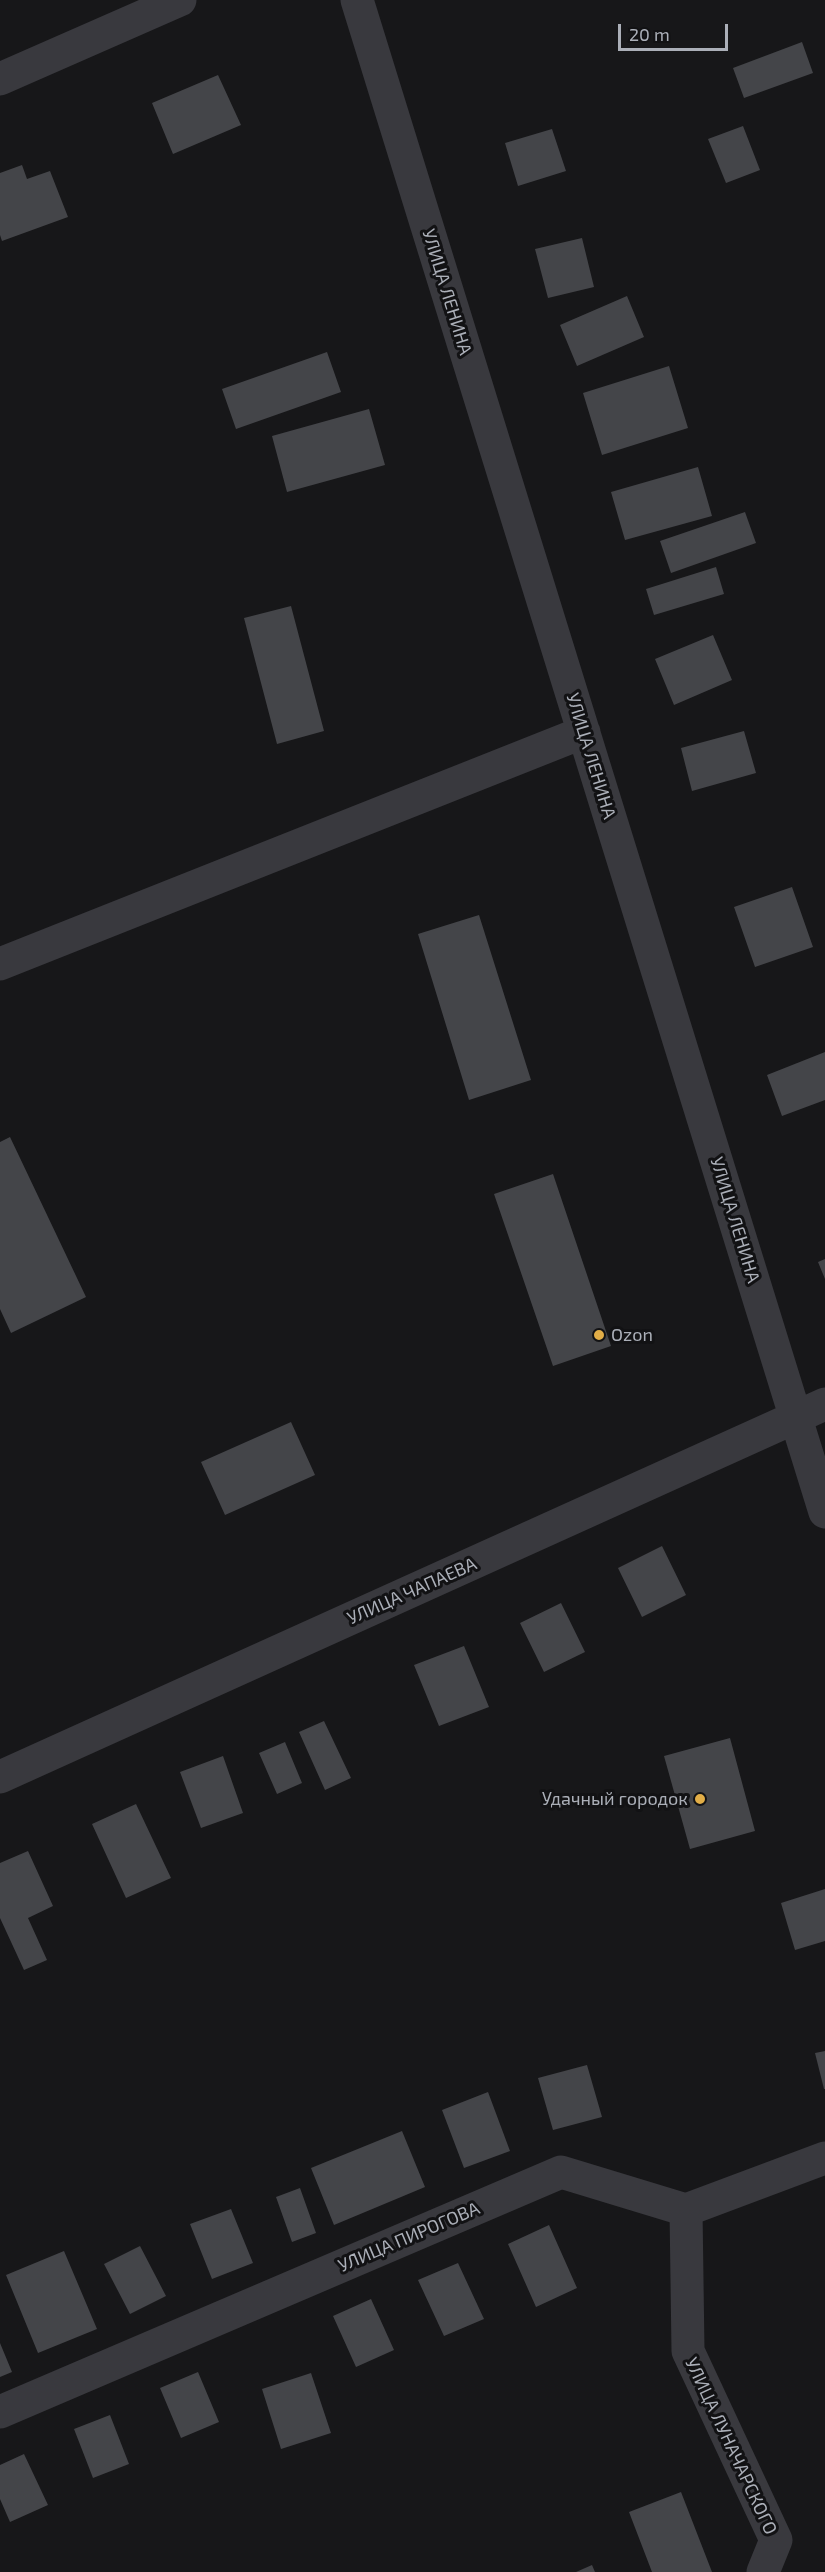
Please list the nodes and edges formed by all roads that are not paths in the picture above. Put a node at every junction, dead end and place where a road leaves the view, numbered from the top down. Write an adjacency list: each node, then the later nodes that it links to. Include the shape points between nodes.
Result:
1 (180, 0): 3 (street)
2 (357, 0): 4 (street, УЛИЦА ЛЕНИНА)
3 (0, 79)
4 (584, 732): 5 (street); 6 (street, УЛИЦА ЛЕНИНА)
5 (0, 964)
6 (811, 1411): 7 (street, УЛИЦА ЛЕНИНА); 8 (street, УЛИЦА ЧАПАЕВА)
7 (825, 1512)
8 (0, 1777)
9 (825, 2158): 10 (street)
10 (686, 2210): 11 (street, УЛИЦА ПИРОГОВА, via 561,2172); 12 (street, УЛИЦА ЛУНАЧАРСКОГО, via 688,2351 776,2540)
11 (0, 2412)
12 (763, 2572)

